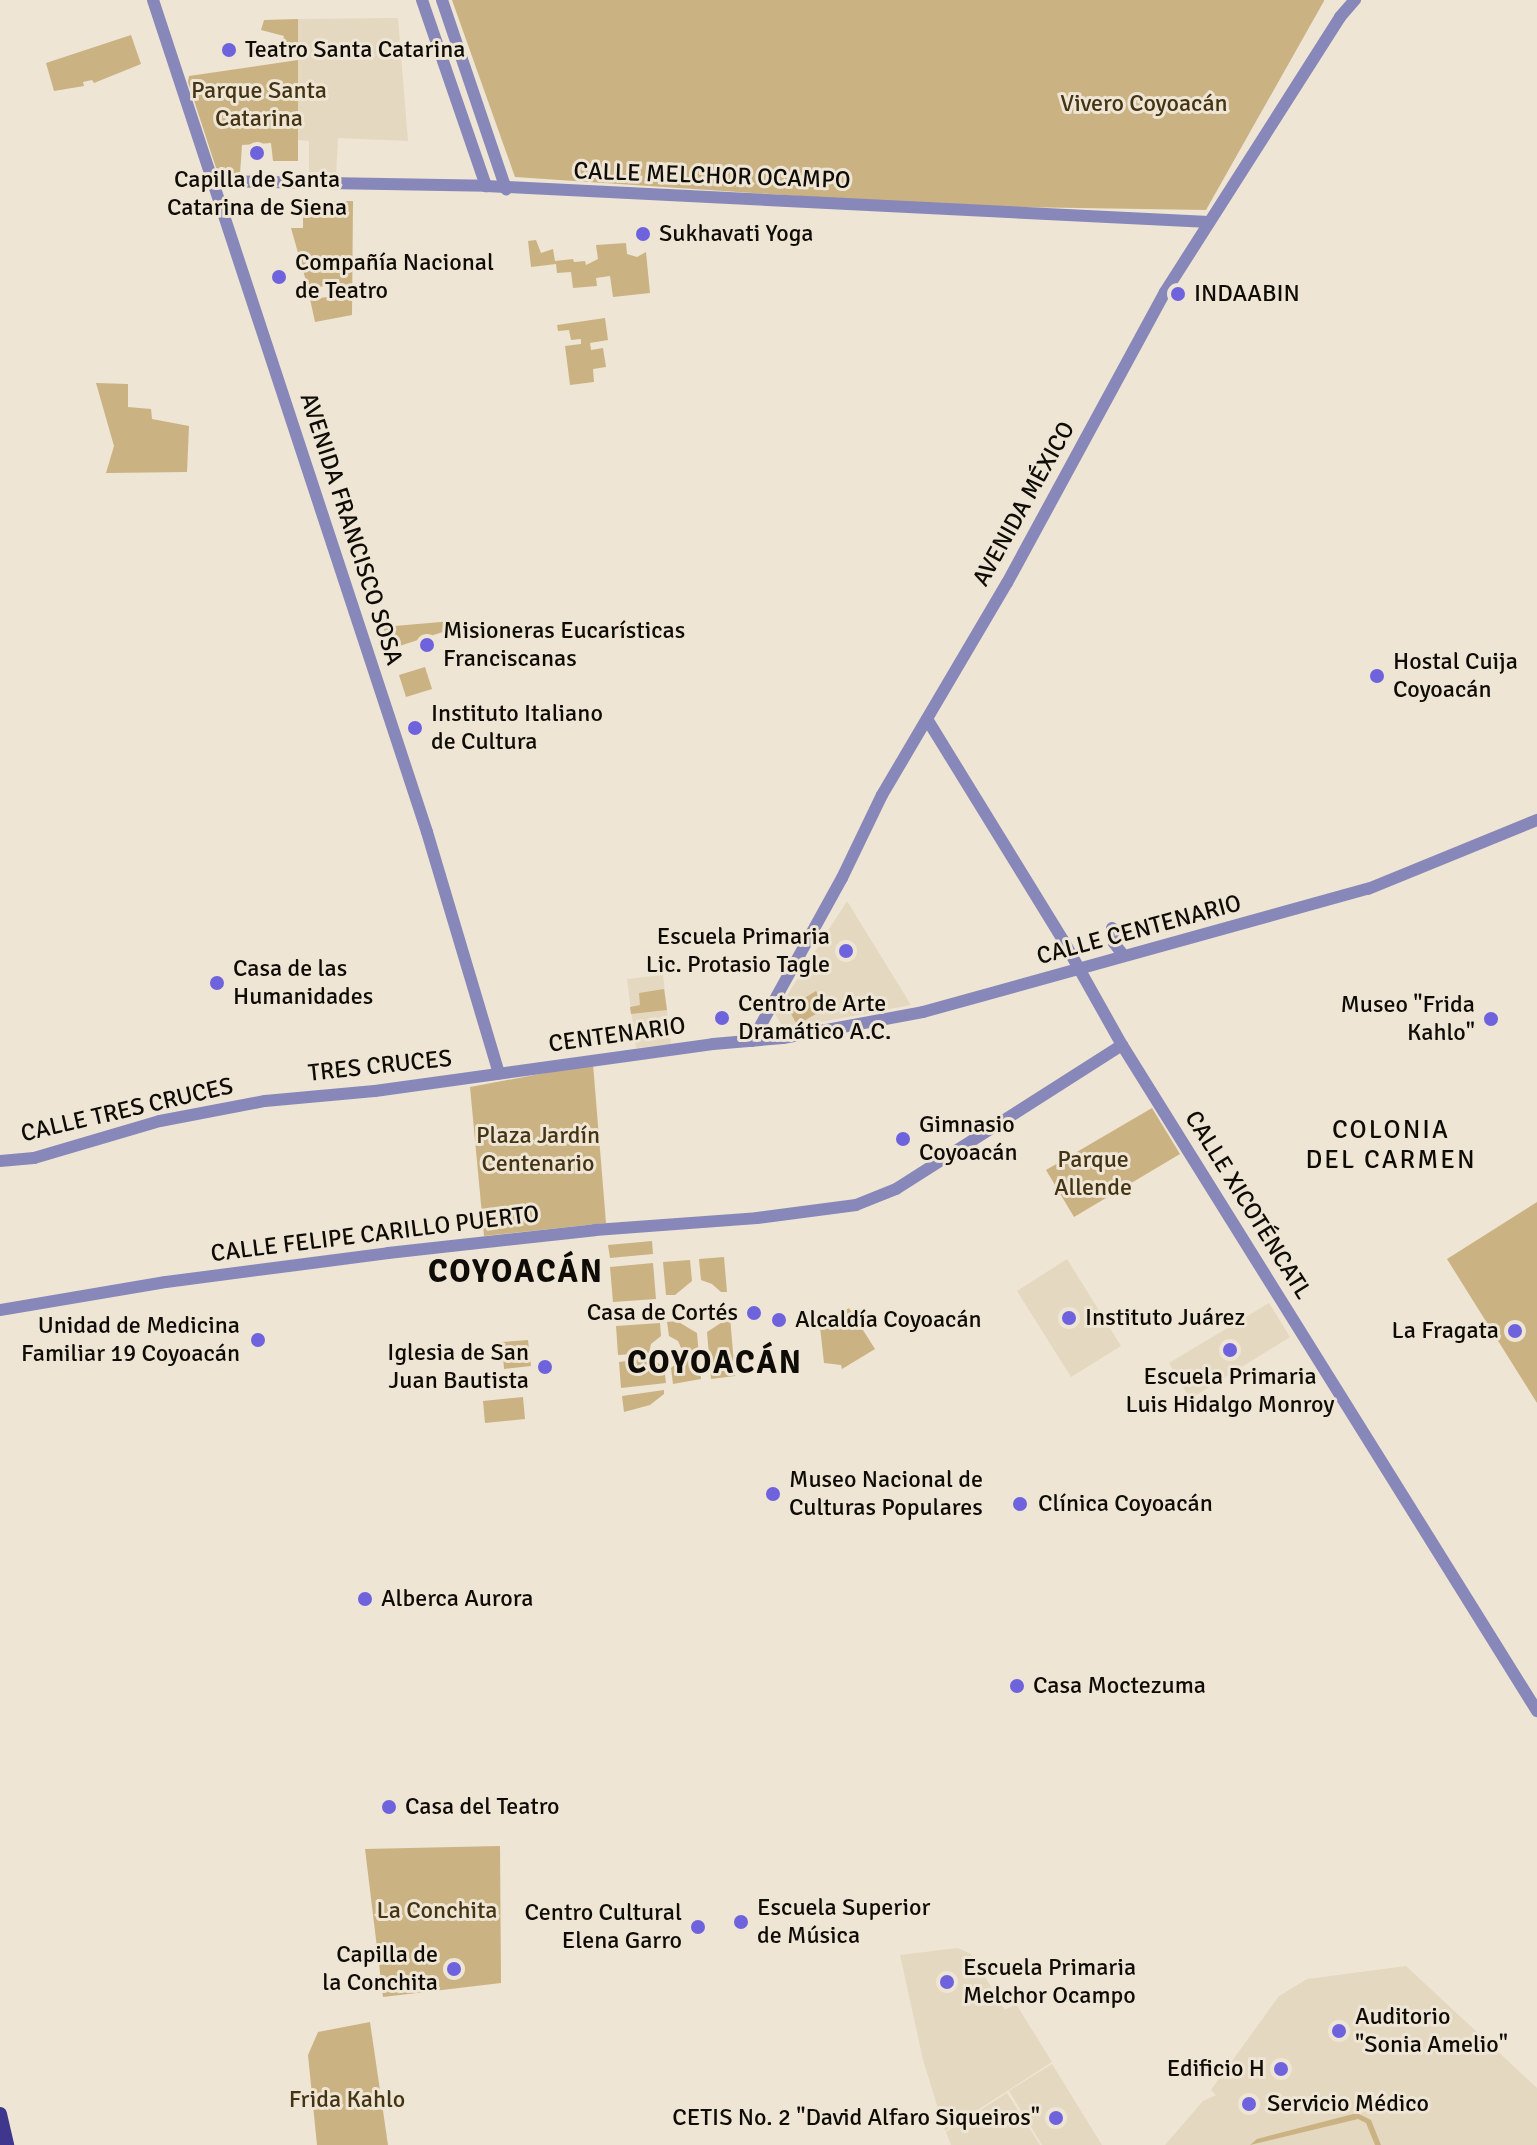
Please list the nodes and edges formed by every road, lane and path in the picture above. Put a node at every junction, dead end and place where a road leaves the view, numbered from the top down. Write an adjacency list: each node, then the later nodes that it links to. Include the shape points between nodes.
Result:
1 (153, 0): 7 (street, AVENIDA FRANCISCO SOSA)
2 (422, 0): 8 (street)
3 (442, 0): 9 (street)
4 (1342, 0): 6 (street)
5 (1355, 0): 6 (street, AVENIDA MÉXICO)
6 (1340, 17): 10 (street, AVENIDA MÉXICO)
7 (212, 181): 8 (street, CALLE MELCHOR OCAMPO); 18 (street, AVENIDA FRANCISCO SOSA, via 427,832)
8 (486, 186): 9 (street, CALLE MELCHOR OCAMPO)
9 (510, 189): 10 (street, CALLE MELCHOR OCAMPO)
10 (1209, 222): 11 (street, AVENIDA MÉXICO)
11 (927, 719): 15 (street, CALLE XICOTÉNCATL); 16 (street, AVENIDA MÉXICO)
12 (1537, 820): 14 (street, CALLE CENTENARIO, via 1368,889)
13 (1112, 928): 14 (street)
14 (1123, 955): 15 (street, CALLE CENTENARIO)
15 (1079, 968): 16 (street, CALLE CENTENARIO, via 923,1012); 17 (street, CALLE XICOTÉNCATL)
16 (747, 1041): 18 (street, CENTENARIO)
17 (1122, 1045): 21 (street, CALLE FELIPE CARILLO PUERTO, via 896,1189 856,1205 388,1253); 22 (street, CALLE XICOTÉNCATL)
18 (499, 1074): 19 (street, TRES CRUCES)
19 (265, 1101): 20 (street, CALLE TRES CRUCES, via 174,1118 34,1158)
20 (0, 1161)
21 (0, 1310)
22 (1537, 1711)
23 (0, 2114): 24 (main road)
24 (7, 2145)

